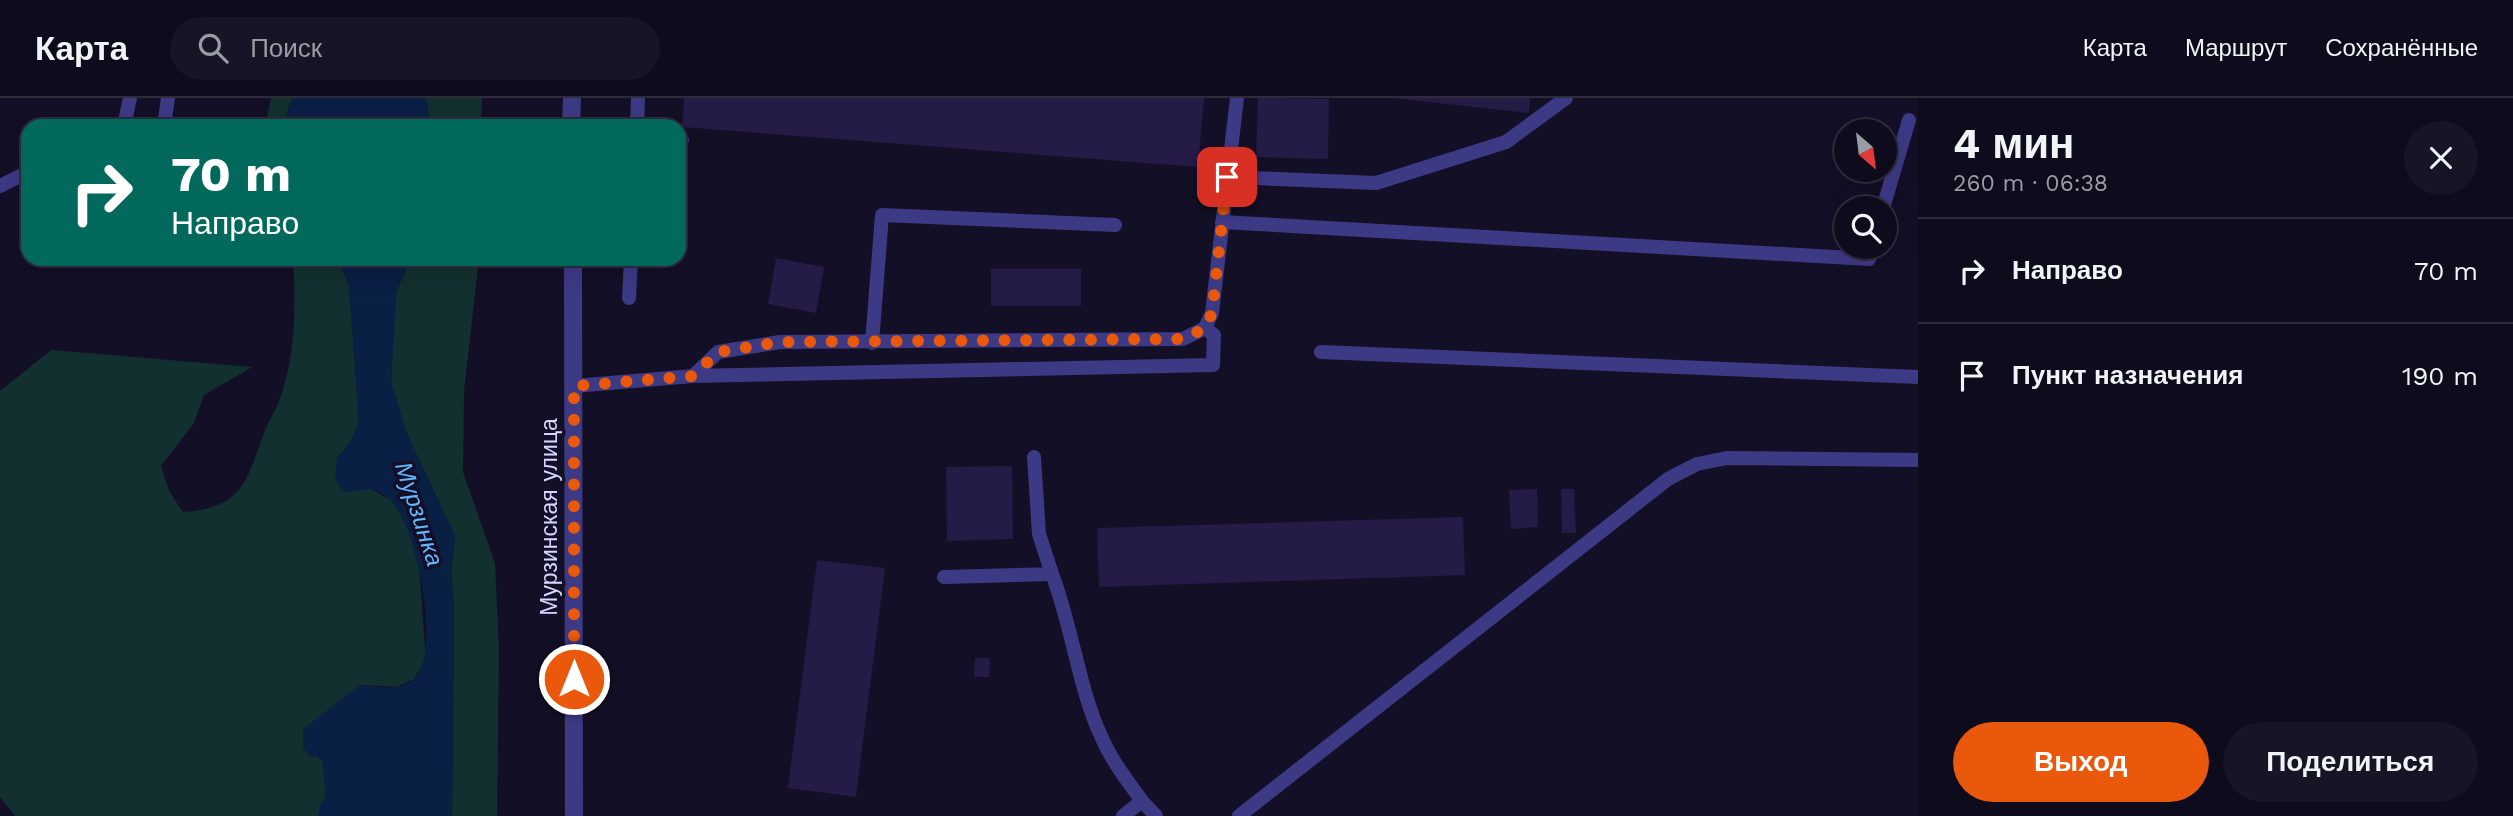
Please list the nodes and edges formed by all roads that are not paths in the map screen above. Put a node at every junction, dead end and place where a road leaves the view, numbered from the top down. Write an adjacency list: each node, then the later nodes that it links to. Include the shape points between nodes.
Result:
1 (130, 98): 7 (lane)
2 (169, 98): 8 (lane)
3 (572, 98): 9 (street)
4 (638, 98): 10 (lane)
5 (1237, 98): 13 (lane)
6 (1566, 98): 13 (lane, via 1506,142 1376,183)
7 (126, 119)
8 (165, 119)
9 (571, 119)
10 (637, 119)
11 (1909, 120): 15 (lane)
12 (21, 176): 14 (lane)
13 (1227, 177): 16 (lane)
14 (0, 186)
15 (1887, 196)
16 (1222, 222): 18 (lane); 22 (lane, via 1212,313)
17 (1115, 225): 23 (lane, via 882,215)
18 (1834, 257)
19 (573, 266): 27 (street, Мурзинская улица)
20 (631, 266): 21 (lane)
21 (629, 298)
22 (1205, 328): 23 (lane, via 1183,339); 25 (lane, via 1214,335 1213,365)
23 (872, 343): 25 (lane, via 780,342 718,352)
24 (1321, 352): 26 (lane)
25 (693, 376): 27 (lane)
26 (1918, 377)
27 (574, 386): 33 (street, Мурзинская улица)
28 (1034, 457): 30 (lane, via 1039,534)
29 (1918, 460): 36 (lane, via 1727,458 1687,469 1668,479)
30 (1052, 574): 31 (lane); 32 (lane, via 1100,735)
31 (944, 577)
32 (1142, 801): 34 (lane); 35 (lane)
33 (574, 816)
34 (1123, 816)
35 (1156, 816)
36 (1239, 816)

